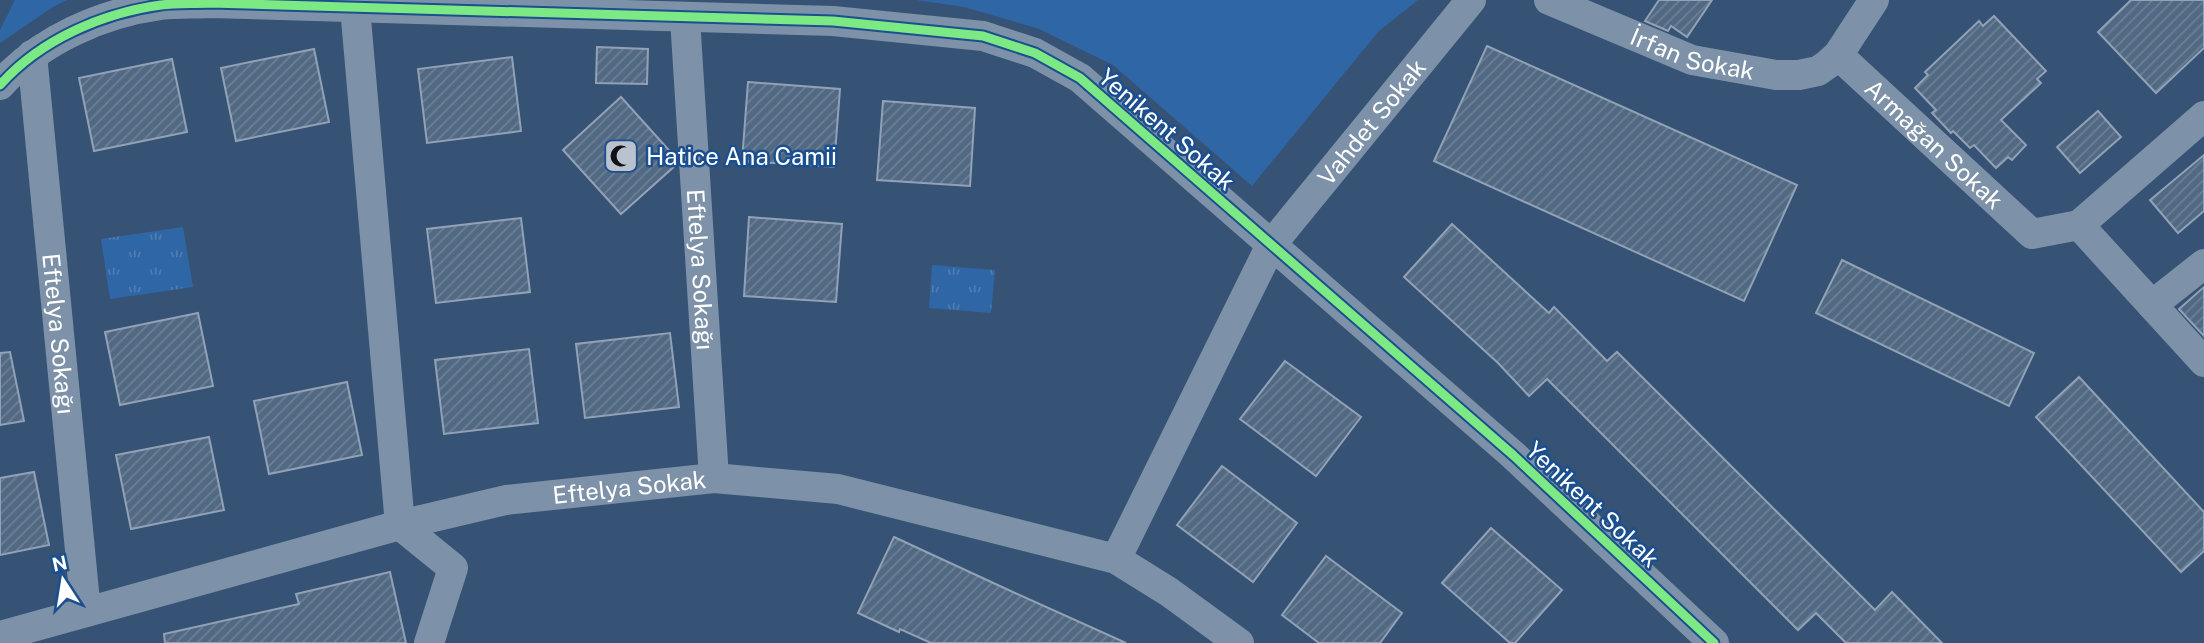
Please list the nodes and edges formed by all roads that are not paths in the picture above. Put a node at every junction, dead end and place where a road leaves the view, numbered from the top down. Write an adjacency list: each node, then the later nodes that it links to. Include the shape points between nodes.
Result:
1 (1471, 0): 11 (street, Vahdet Sokak)
2 (1549, 0): 7 (street, İrfan Sokak, via 1692,61 1755,73 1818,71)
3 (1874, 0): 7 (street)
4 (355, 7): 5 (street, Yenikent Sokak); 6 (street, Yenikent Sokak, via 160,5 68,33); 16 (street)
5 (685, 18): 11 (street, Yenikent Sokak, via 833,21 983,36 1035,53 1080,78); 15 (street, Eftelya Sokağı)
6 (32, 55): 8 (street, Yenikent Sokak); 18 (street, Eftelya Sokağı)
7 (1838, 55): 10 (street, Armağan Sokak, via 2032,234)
8 (0, 85)
9 (2204, 116): 10 (street)
10 (2079, 225): 13 (street)
11 (1271, 245): 17 (street); 22 (street, Yenikent Sokak, via 1513,456)
12 (2204, 264): 13 (street)
13 (2152, 305): 14 (street)
14 (2204, 362)
15 (714, 478): 16 (street, Eftelya Sokak, via 506,500); 17 (street, Eftelya Sokak, via 838,489)
16 (400, 526): 18 (street, Eftelya Sokak); 20 (street, via 453,568)
17 (1116, 559): 21 (street, Eftelya Sokak)
18 (86, 612): 19 (street, Eftelya Sokak)
19 (0, 636)
20 (429, 643)
21 (1239, 643)
22 (1714, 643)

